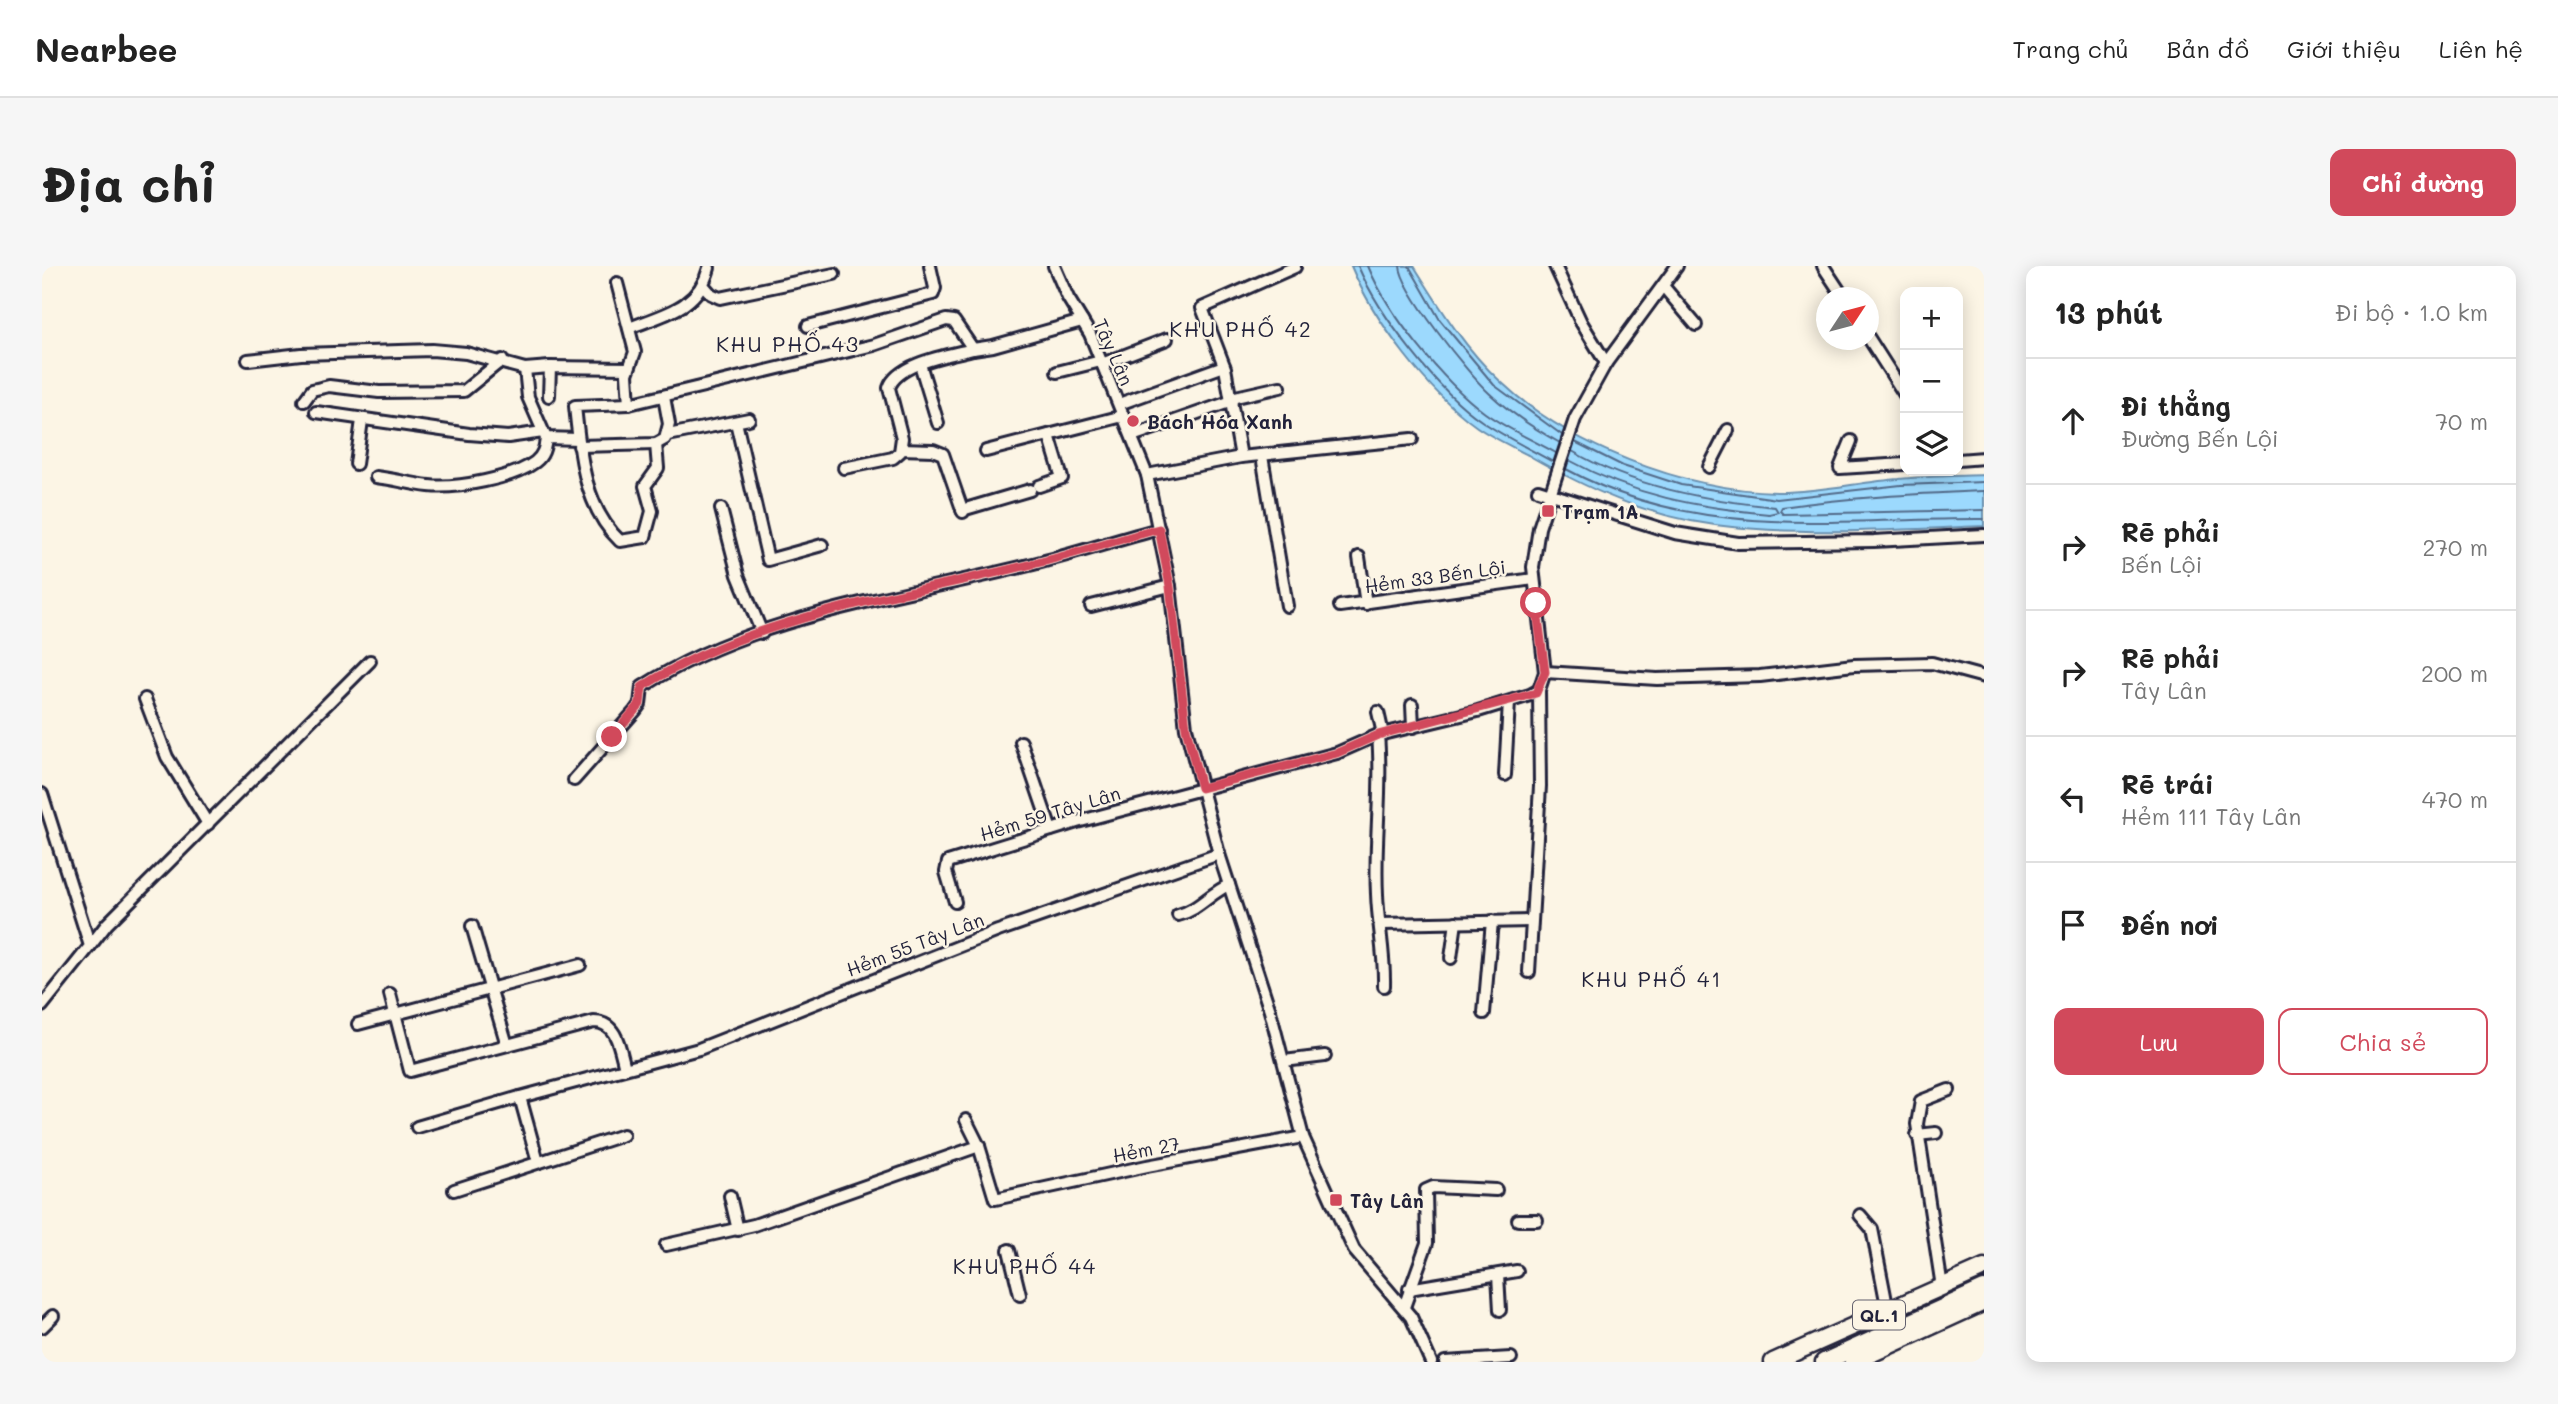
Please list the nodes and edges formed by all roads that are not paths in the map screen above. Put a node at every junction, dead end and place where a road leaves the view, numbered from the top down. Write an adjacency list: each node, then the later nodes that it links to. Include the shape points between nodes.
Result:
1 (722, 266): 6 (street)
2 (930, 266): 16 (street, via 933,294)
3 (1054, 266): 14 (street, Tây Lân)
4 (1555, 266): 24 (street)
5 (1823, 266): 13 (street)
6 (708, 267): 11 (street)
7 (1295, 267): 26 (street, via 1202,308)
8 (1670, 269): 12 (street)
9 (834, 274): 11 (street, via 720,298)
10 (617, 283): 17 (street)
11 (704, 286): 17 (street, via 686,305)
12 (1663, 286): 15 (street); 24 (street)
13 (1837, 287)
14 (1082, 321): 19 (street); 23 (street, Tây Lân)
15 (1696, 325)
16 (808, 326)
17 (629, 328): 28 (street, via 635,352)
18 (1167, 339): 23 (street)
19 (973, 349): 25 (street); 34 (street, via 954,321 946,320 874,345)
20 (1876, 350): 32 (street)
21 (248, 360): 22 (street, via 432,350)
22 (502, 360): 29 (street); 36 (street, via 464,390 379,392 329,386 312,390)
23 (1101, 363): 30 (street); 38 (street, Tây Lân)
24 (1606, 363): 67 (street, via 1573,427)
25 (920, 364): 44 (street); 54 (street, via 902,370 889,388)
26 (1224, 366): 35 (street); 38 (street)
27 (550, 367): 28 (street); 29 (street); 33 (street)
28 (629, 368): 37 (street)
29 (525, 369): 46 (street, via 528,397)
30 (1057, 372)
31 (1280, 387): 35 (street)
32 (1900, 387)
33 (550, 396)
34 (664, 397): 37 (street); 47 (street)
35 (1232, 399): 49 (street); 57 (street)
36 (303, 401)
37 (629, 404): 52 (street, via 575,406)
38 (1119, 404): 40 (street, Tây Lân)
39 (316, 412): 43 (street)
40 (1123, 416): 48 (street); 49 (street, Tây Lân)
41 (749, 419): 42 (street)
42 (736, 422): 47 (street); 71 (street, via 768,560)
43 (362, 423): 46 (street, via 508,437); 60 (street)
44 (938, 423)
45 (1728, 430): 62 (street)
46 (544, 435): 52 (street); 65 (street, via 544,451 536,461 475,482 429,486)
47 (668, 435): 53 (street)
48 (1049, 435): 54 (street, via 1062,478 963,511 943,454); 55 (street)
49 (1132, 436): 64 (street, Tây Lân)
50 (1412, 439): 56 (street)
51 (1851, 441): 61 (street, via 1840,468)
52 (579, 442): 53 (street); 53 (street, via 596,511 620,541 645,537 652,511 646,486 658,468)
53 (656, 444)
54 (901, 449): 63 (street, via 892,458)
55 (986, 452)
56 (1262, 456): 57 (street); 77 (street)
57 (1241, 457): 64 (street)
58 (1984, 458): 59 (street)
59 (1963, 460)
60 (356, 464)
61 (1900, 464)
62 (1709, 467)
63 (844, 468)
64 (1147, 475): 69 (street, Tây Lân)
65 (376, 477)
66 (1538, 490): 67 (street)
67 (1551, 495): 70 (street, via 1675,533 1738,543); 73 (street, via 1539,528)
68 (721, 509): 79 (street, via 738,575)
69 (1159, 529): 74 (street, Tây Lân); 79 (street, via 1042,562 814,614)
70 (1984, 535)
71 (822, 545)
72 (1359, 557): 75 (street)
73 (1534, 579): 75 (street, Hẻm 33 Bến Lội); 81 (street)
74 (1170, 586): 76 (street); 93 (street, Tây Lân, via 1186,728)
75 (1366, 604): 78 (street, Hẻm 33 Bến Lội)
76 (1091, 606)
77 (1287, 606)
78 (1340, 606)
79 (762, 633): 92 (street, via 675,668 642,687 635,711)
80 (370, 661): 95 (street)
81 (1545, 672): 82 (street, via 1657,679 1760,677 1854,665 1932,663); 83 (street)
82 (1984, 677)
83 (1539, 690): 85 (street, Hẻm 59 Tây Lân); 102 (street, via 1540,786)
84 (145, 699): 95 (street, via 166,754)
85 (1508, 702): 88 (street, Hẻm 59 Tây Lân); 91 (street)
86 (1412, 705): 88 (street)
87 (1378, 712): 89 (street)
88 (1413, 727): 89 (street, Hẻm 59 Tây Lân)
89 (1380, 735): 93 (street, Hẻm 59 Tây Lân, via 1337,753); 104 (street, via 1377,894)
90 (1021, 742): 96 (street)
91 (1505, 775)
92 (574, 780)
93 (1201, 788): 96 (street, Hẻm 59 Tây Lân); 97 (street, Tây Lân)
94 (42, 794): 106 (street)
95 (208, 824): 106 (street)
96 (1051, 830): 99 (street, Hẻm 59 Tây Lân, via 948,862 946,872)
97 (1219, 854): 98 (street, Tây Lân); 120 (street, Hẻm 55 Tây Lân, via 998,931 699,1048)
98 (1230, 885): 100 (street, via 1191,912); 119 (street, Tây Lân)
99 (955, 902)
100 (1178, 915)
101 (1492, 921): 102 (street); 103 (street); 114 (street)
102 (1531, 921): 109 (street)
103 (1456, 922): 104 (street); 107 (street)
104 (1382, 924): 110 (street)
105 (472, 926): 111 (street)
106 (90, 946): 113 (street)
107 (1451, 958)
108 (580, 965): 111 (street)
109 (1529, 972)
110 (1384, 986)
111 (491, 988): 115 (street); 117 (street)
112 (390, 994): 115 (street)
113 (42, 1006)
114 (1484, 1013)
115 (396, 1014): 116 (street); 117 (street, via 410,1071)
116 (358, 1024)
117 (507, 1045): 120 (street, via 601,1022 614,1032)
118 (1325, 1056): 119 (street)
119 (1284, 1061): 128 (street, Tây Lân)
120 (625, 1069): 122 (street, Hẻm 55 Tây Lân)
121 (1949, 1090): 127 (street, via 1921,1101)
122 (520, 1097): 124 (street, Hẻm 55 Tây Lân); 130 (street)
123 (966, 1120): 129 (street)
124 (417, 1127)
125 (1936, 1133): 127 (street)
126 (623, 1135): 130 (street)
127 (1917, 1135): 144 (street)
128 (1303, 1137): 129 (street, Hẻm 27, via 995,1199); 149 (street, Tây Lân, via 1354,1250)
129 (979, 1146): 137 (street)
130 (538, 1162): 131 (street)
131 (454, 1190)
132 (1496, 1190): 145 (street, via 1426,1190 1427,1243)
133 (730, 1196): 137 (street)
134 (1860, 1215): 151 (street, via 1872,1230)
135 (1518, 1220): 136 (street)
136 (1537, 1220)
137 (738, 1230): 138 (street)
138 (666, 1245)
139 (1009, 1250): 147 (street)
140 (1984, 1268): 144 (highway, QL.1)
141 (1517, 1271): 142 (street)
142 (1498, 1275): 145 (street); 150 (street)
143 (1984, 1276): 154 (highway, QL.1)
144 (1942, 1287): 151 (highway, QL.1)
145 (1409, 1289): 149 (street)
146 (1984, 1289): 160 (highway, QL.1)
147 (1020, 1295)
148 (1984, 1302): 161 (highway, QL.1)
149 (1404, 1307): 156 (street, Tây Lân)
150 (1500, 1310)
151 (1888, 1311): 154 (highway, QL.1)
152 (53, 1316): 153 (street)
153 (42, 1327)
154 (1859, 1328): 158 (highway, QL.1); 159 (highway, QL.1)
155 (1511, 1357): 157 (street)
156 (1431, 1362)
157 (1445, 1362)
158 (1773, 1362)
159 (1792, 1362)
160 (1824, 1362)
161 (1853, 1362)

